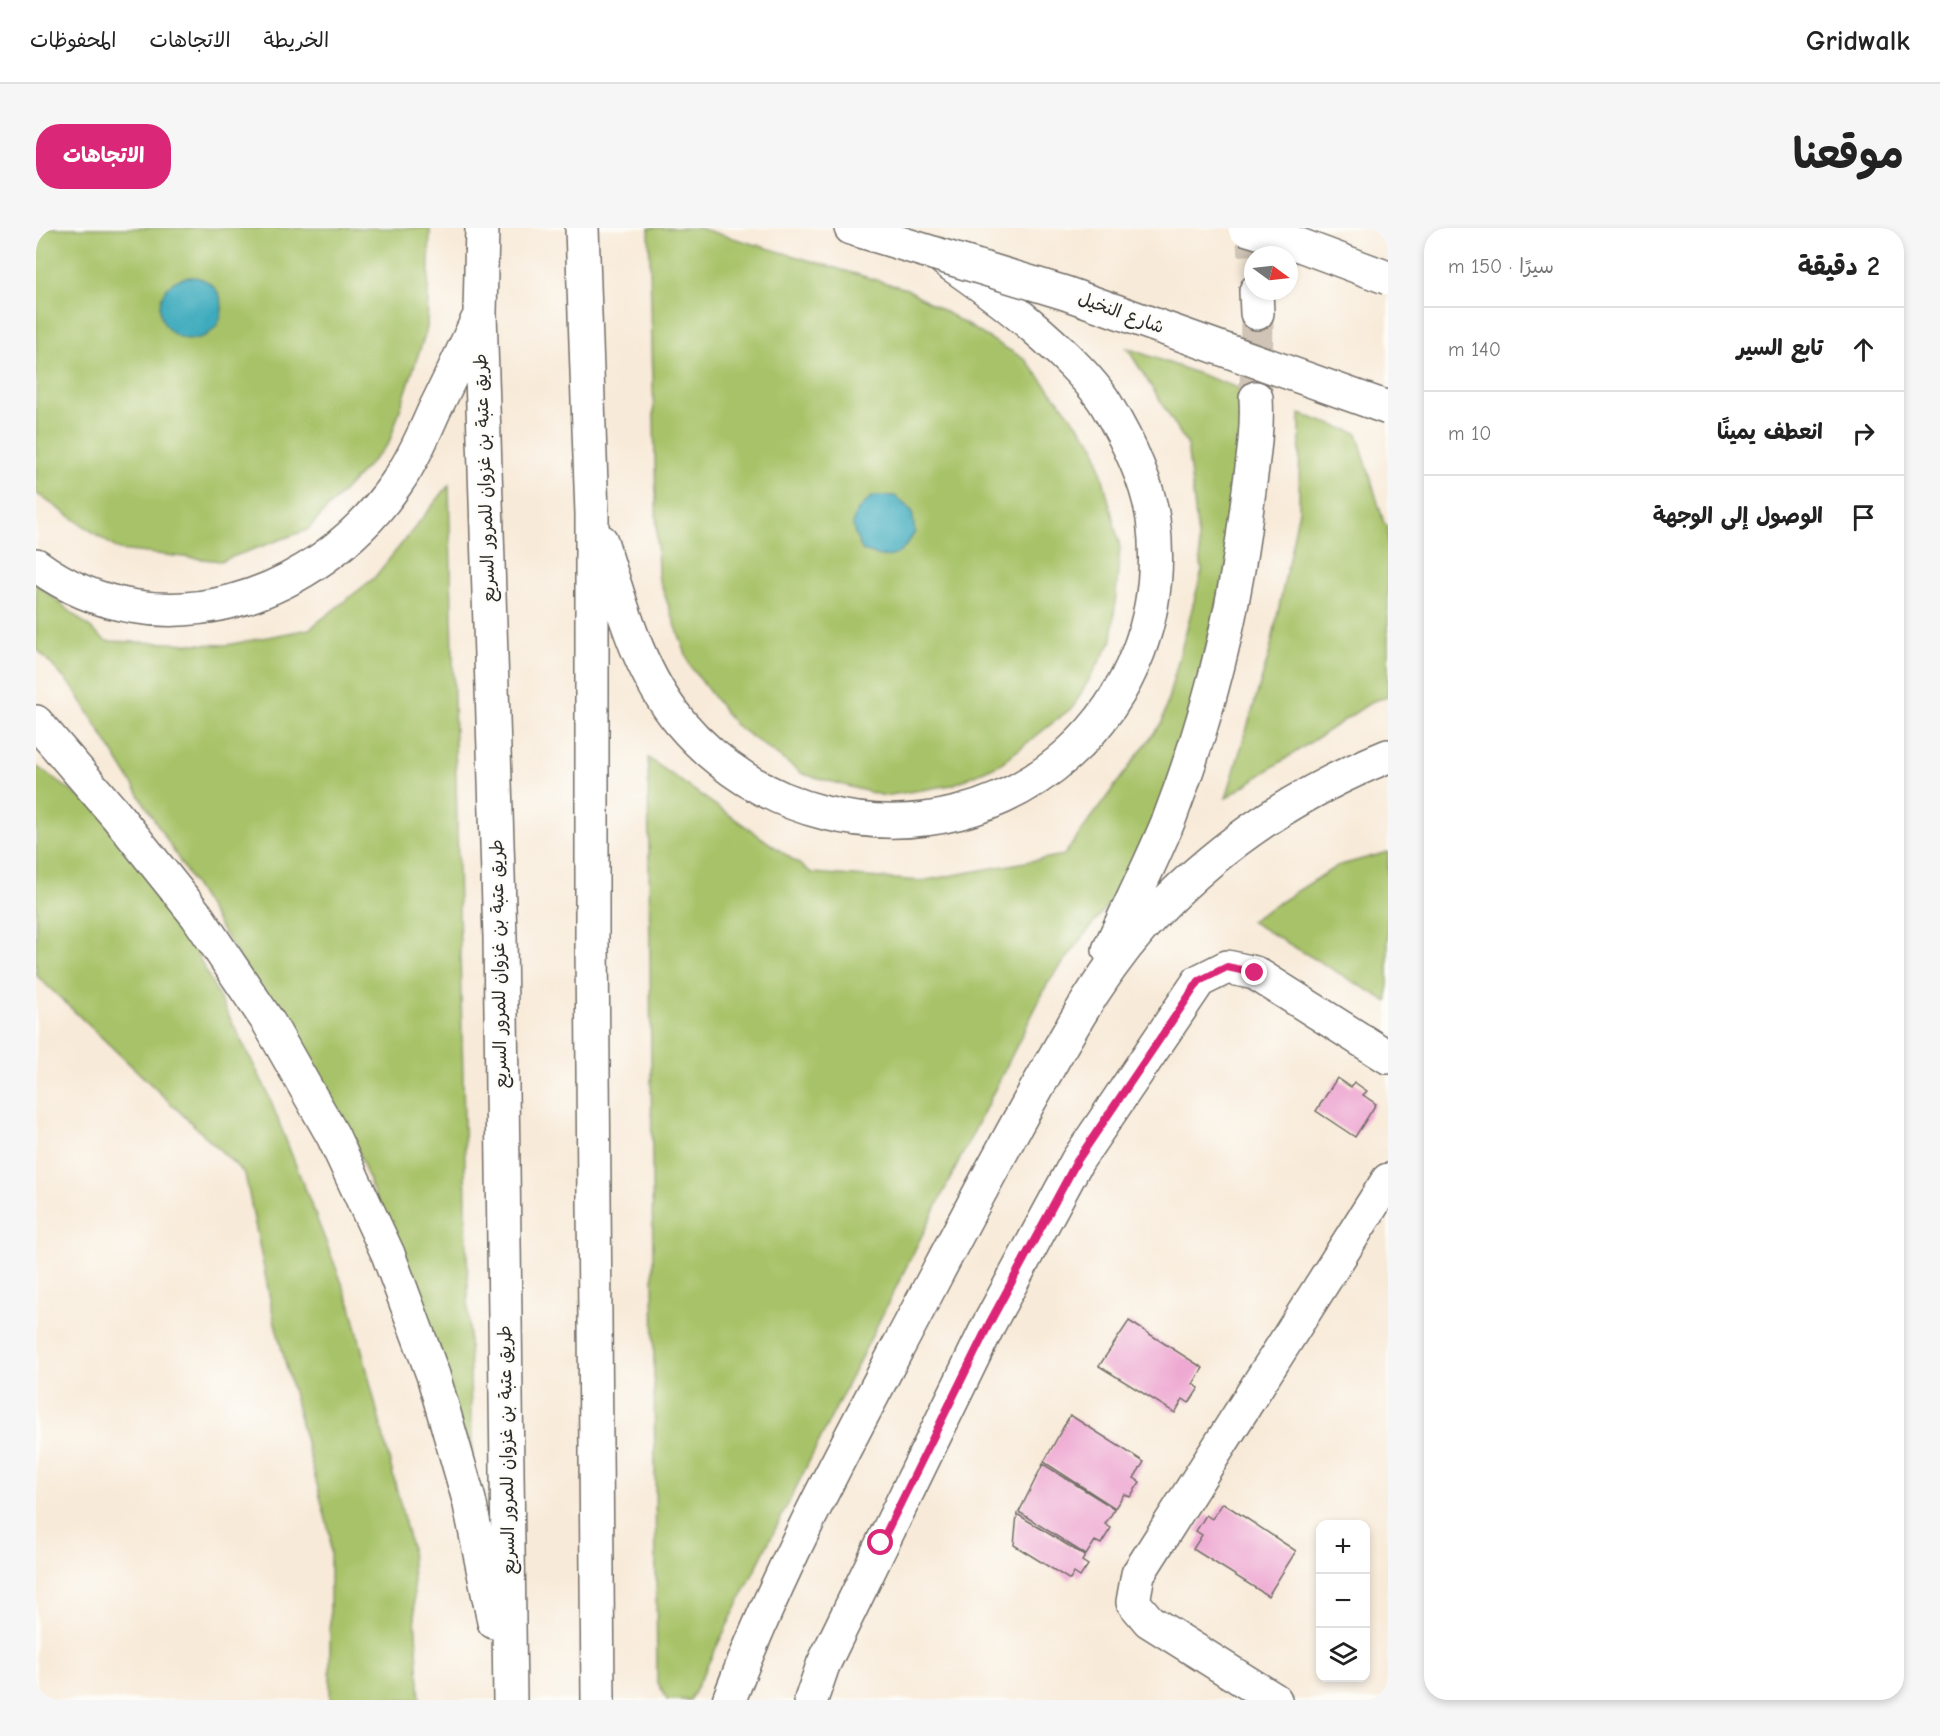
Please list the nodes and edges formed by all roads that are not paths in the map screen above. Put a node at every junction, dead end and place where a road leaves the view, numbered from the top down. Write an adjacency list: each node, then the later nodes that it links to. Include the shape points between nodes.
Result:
1 (482, 228): 7 (main road, طريق عتبة بن غزوان للمرور السريع)
2 (582, 228): 10 (main road)
3 (851, 228): 5 (main road, شارع النخيل)
4 (1245, 228): 6 (main road, bridge)
5 (936, 254): 9 (main road, شارع النخيل, bridge, via 1065,293); 10 (main road, bridge, via 993,292 1078,369 1105,402 1143,478 1153,517 1154,585 1148,622 1136,658 1119,692 1083,739 1039,777 987,804 953,815 880,821 809,809 744,778 709,752 679,721 654,685 635,646)
6 (1388, 278)
7 (480, 314): 11 (main road, via 420,443 397,483 368,519 297,576 255,596 211,608 169,610 128,606 87,594); 18 (main road, طريق عتبة بن غزوان للمرور السريع, via 500,937)
8 (1256, 398): 14 (main road, via 1238,570 1203,721 1169,818)
9 (1388, 408)
10 (592, 514): 19 (main road)
11 (36, 565)
12 (36, 722): 17 (main road, via 197,916 269,1023 338,1147 388,1254 433,1375 469,1500 495,1627)
13 (1388, 756): 14 (main road, via 1296,799 1199,870 1117,957)
14 (1083, 1006): 20 (main road, via 982,1186 804,1528)
15 (1388, 1057): 21 (main road, via 1255,973 1227,967 1199,981 1077,1161 881,1543 823,1665)
16 (1388, 1180): 22 (main road, via 1138,1574 1132,1602 1149,1621)
17 (504, 1700)
18 (510, 1700)
19 (598, 1700)
20 (729, 1700)
21 (811, 1700)
22 (1275, 1700)

